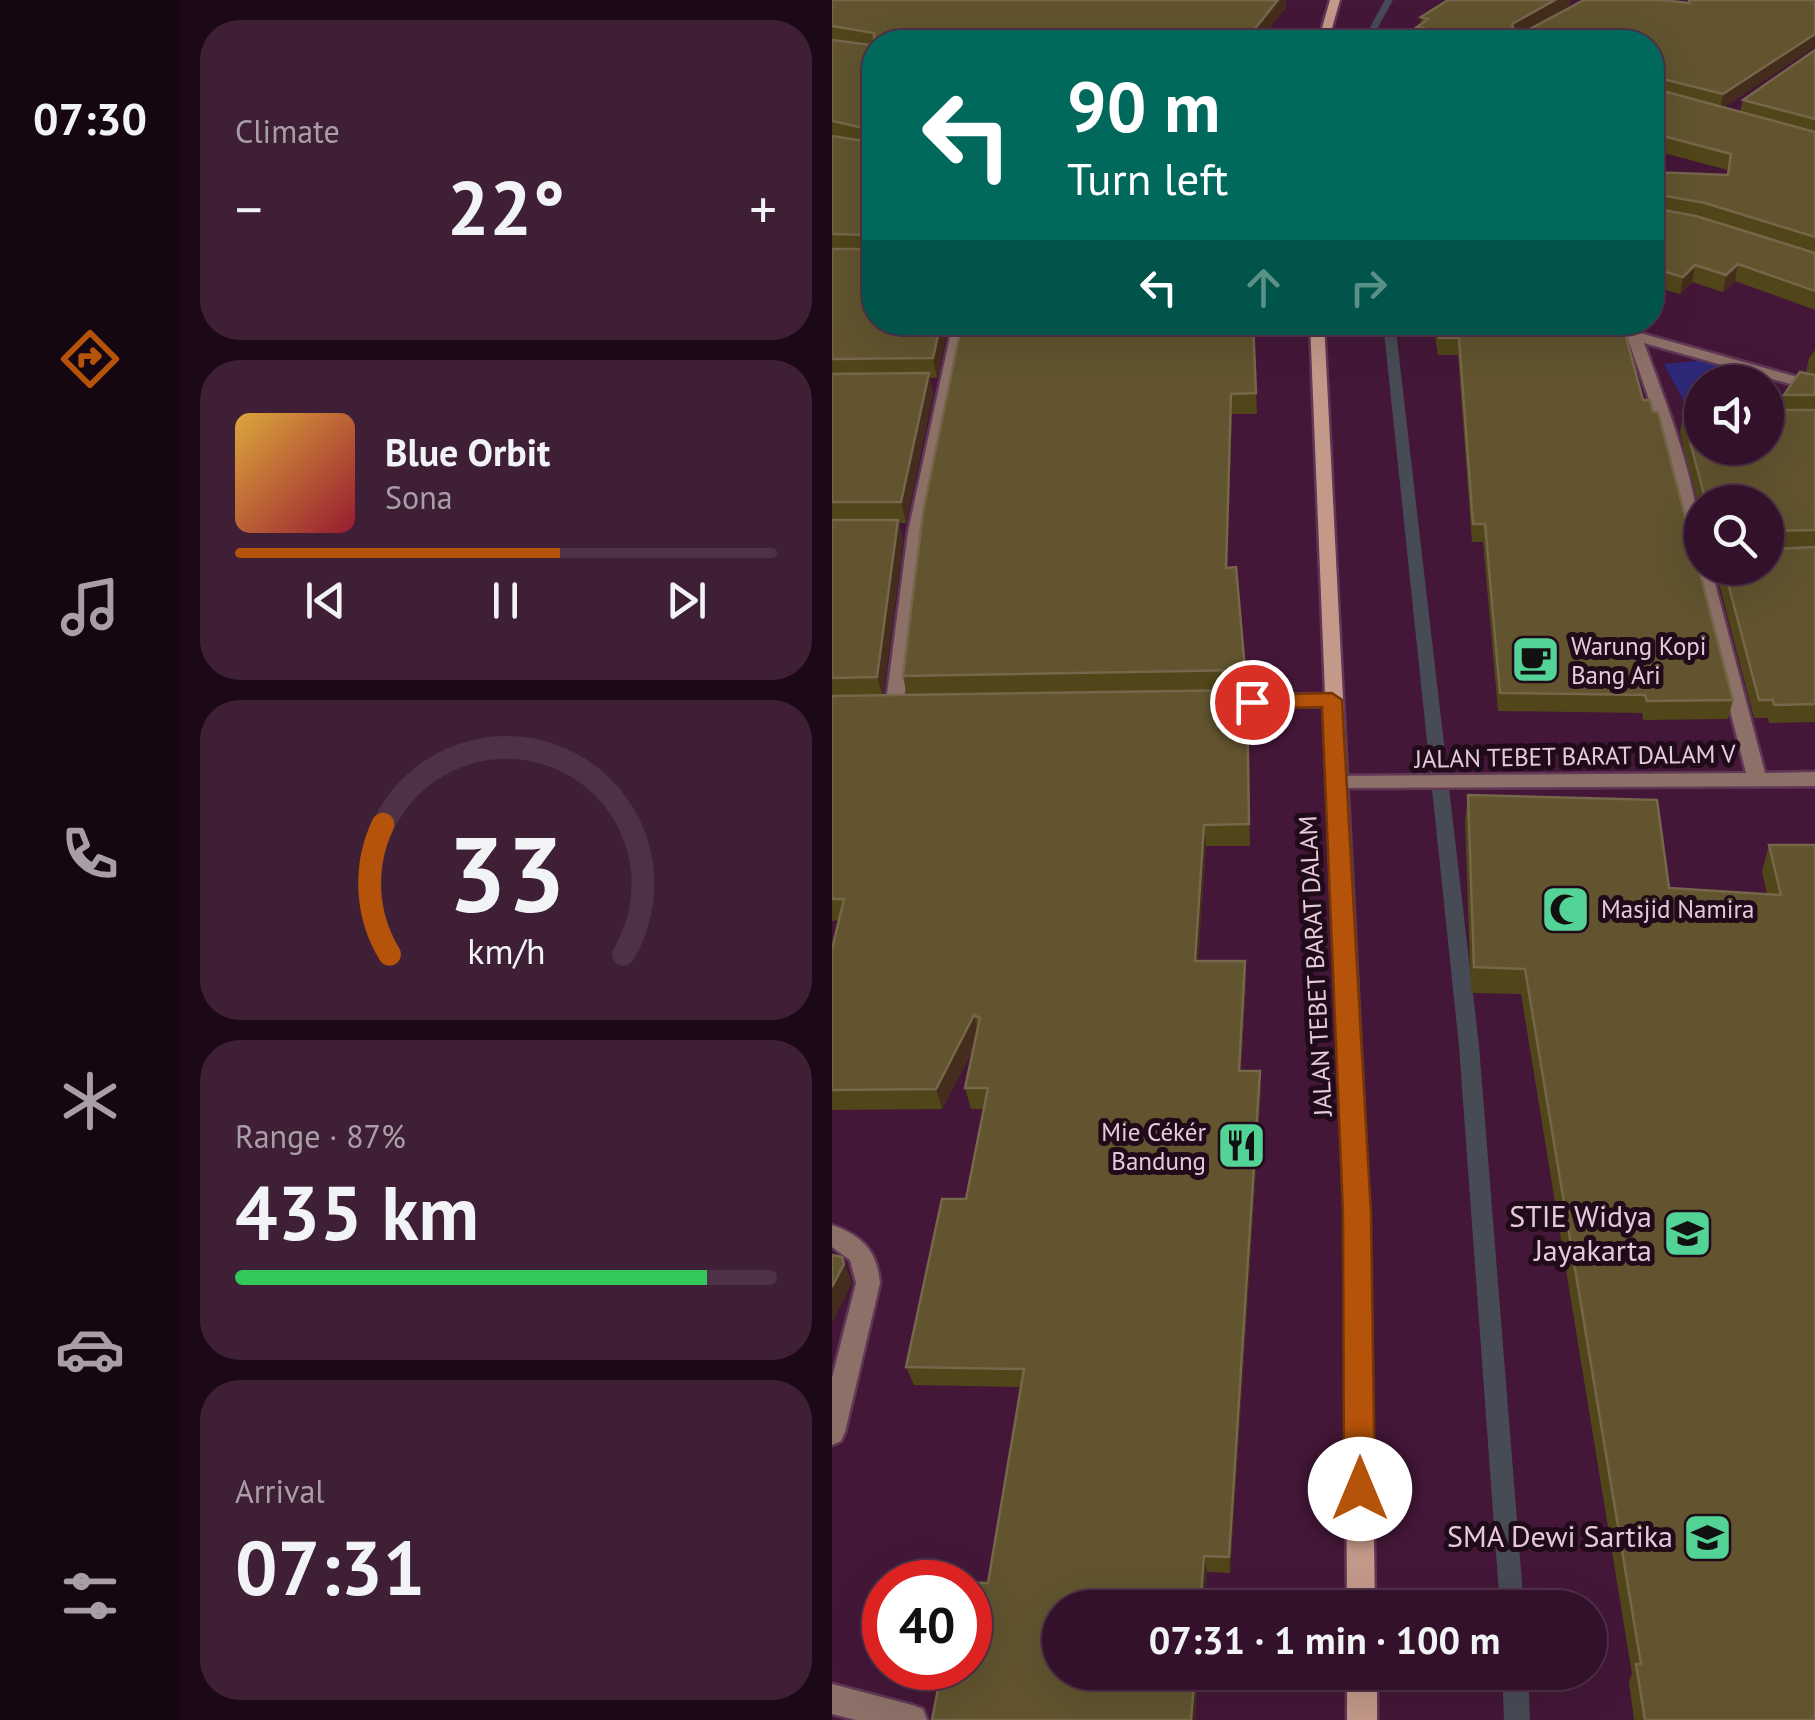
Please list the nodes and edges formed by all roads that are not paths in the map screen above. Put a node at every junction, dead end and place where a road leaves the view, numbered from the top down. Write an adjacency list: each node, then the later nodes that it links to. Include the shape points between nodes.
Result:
1 (1335, 0): 2 (street)
2 (1326, 30)
3 (957, 335): 8 (street)
4 (1318, 335): 12 (street, JALAN TEBET BARAT DALAM)
5 (1635, 335): 10 (street, via 1675,425)
6 (1651, 335): 9 (street)
7 (928, 386): 8 (street)
8 (947, 386): 14 (street, via 906,532)
9 (1814, 388)
10 (1687, 485)
11 (1708, 585): 15 (street)
12 (1332, 700): 13 (street); 17 (street, JALAN TEBET BARAT DALAM)
13 (1212, 702)
14 (895, 709)
15 (1758, 778): 16 (street, JALAN TEBET BARAT DALAM V); 17 (street, JALAN TEBET BARAT DALAM V)
16 (1814, 779)
17 (1336, 783): 20 (street, JALAN TEBET BARAT DALAM, via 1357,1214)
18 (832, 1236): 19 (street, via 861,1251 868,1284)
19 (832, 1432)
20 (1361, 1590)
21 (1362, 1690): 24 (street)
22 (832, 1699): 23 (street)
23 (912, 1720)
24 (1362, 1720)

